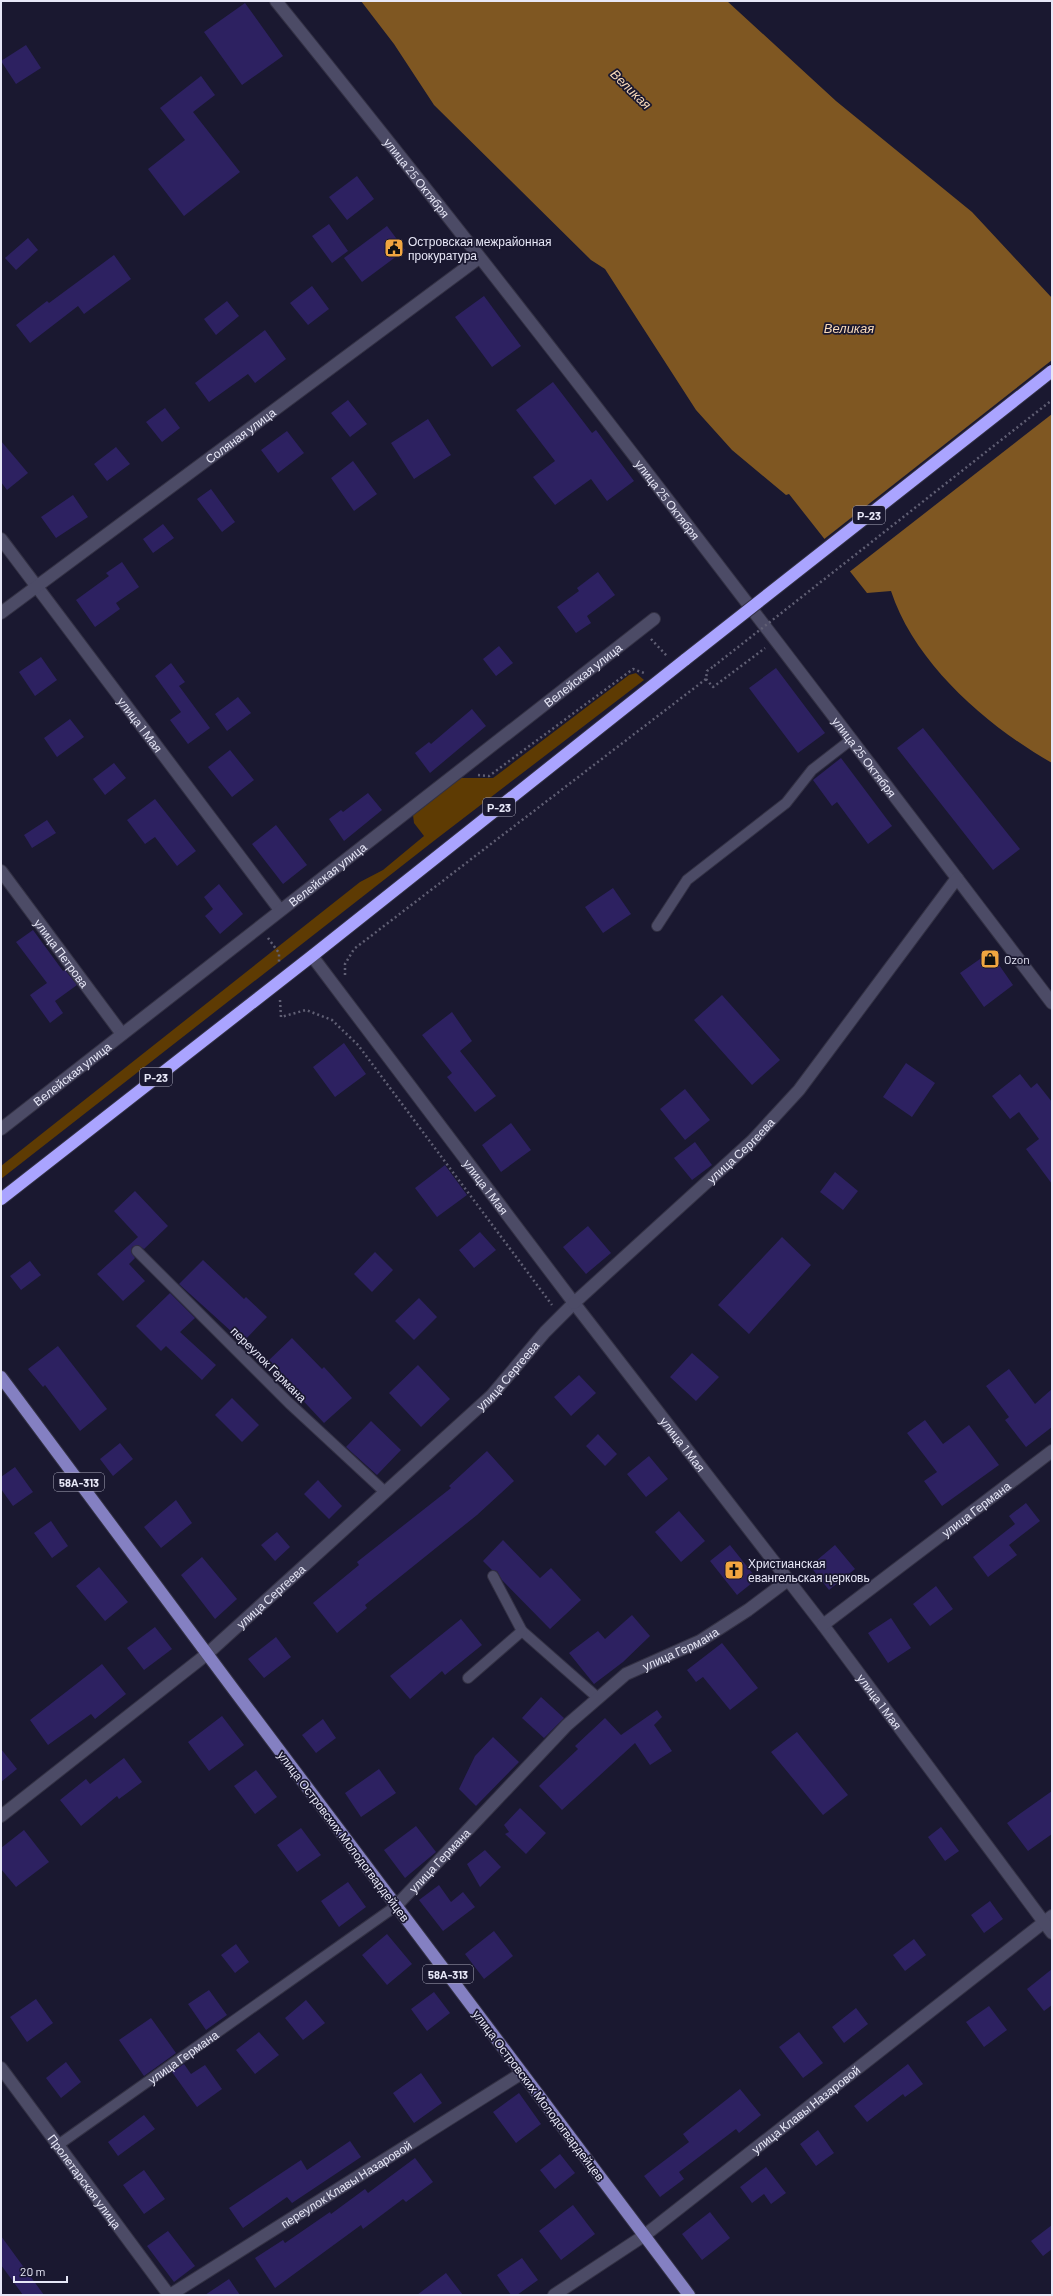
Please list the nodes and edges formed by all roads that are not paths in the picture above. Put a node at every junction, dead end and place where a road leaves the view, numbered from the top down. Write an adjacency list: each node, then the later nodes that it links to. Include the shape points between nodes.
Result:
1 (276, 1): 2 (street, улица 25 Октября, via 411,168)
2 (479, 258): 5 (street, Соляная улица); 8 (street, улица 25 Октября)
3 (1052, 371): 13 (highway, Р-23, bridge)
4 (1, 539): 5 (street, улица 1 Мая)
5 (37, 587): 6 (street, Соляная улица); 11 (street, улица 1 Мая)
6 (1, 613)
7 (654, 619): 11 (street, Велейская улица)
8 (852, 739): 10 (street, улица 25 Октября); 12 (lane, via 812,770 786,803 686,880)
9 (1, 871): 15 (street, улица Петрова)
10 (957, 878): 14 (street, улица 25 Октября); 19 (street, улица Сергеева, via 799,1090 752,1141)
11 (280, 910): 15 (street, Велейская улица)
12 (657, 926)
13 (312, 956): 17 (highway, Р-23); 19 (street, улица 1 Мая)
14 (1052, 1003)
15 (122, 1034): 16 (street, Велейская улица)
16 (1, 1129)
17 (1, 1199)
18 (137, 1251): 22 (lane, переулок Германа, via 289,1403)
19 (574, 1302): 22 (street, улица Сергеева, via 545,1332 492,1396); 24 (street, улица 1 Мая)
20 (1, 1377): 27 (main road, улица Островских Молодогвардейцев / 58А-313)
21 (1052, 1451): 25 (street, улица Германа)
22 (385, 1492): 27 (street, улица Сергеева)
23 (493, 1576): 26 (lane)
24 (788, 1580): 25 (street, улица 1 Мая); 29 (street, улица Германа, via 700,1641 626,1674)
25 (823, 1625): 32 (street, улица 1 Мая)
26 (522, 1631): 28 (lane); 29 (lane)
27 (207, 1654): 30 (street, улица Сергеева); 31 (main road, улица Островских Молодогвардейцев / 58А-313)
28 (468, 1678)
29 (598, 1698): 31 (street, улица Германа, via 567,1725)
30 (1, 1816)
31 (396, 1906): 35 (main road, улица Островских Молодогвардейцев / 58А-313); 36 (lane, улица Германа)
32 (1048, 1919): 33 (street, улица 1 Мая); 37 (street, улица Клавы Назаровой)
33 (1052, 1933)
34 (1, 2068): 36 (street, Пролетарская улица)
35 (522, 2073): 37 (main road, улица Островских Молодогвардейцев / 58А-313); 38 (street, переулок Клавы Назаровой)
36 (58, 2145): 38 (street, Пролетарская улица)
37 (645, 2235): 39 (street, улица Клавы Назаровой); 40 (main road, улица Островских Молодогвардейцев / 58А-313)
38 (169, 2295)
39 (554, 2295)
40 (689, 2295)

